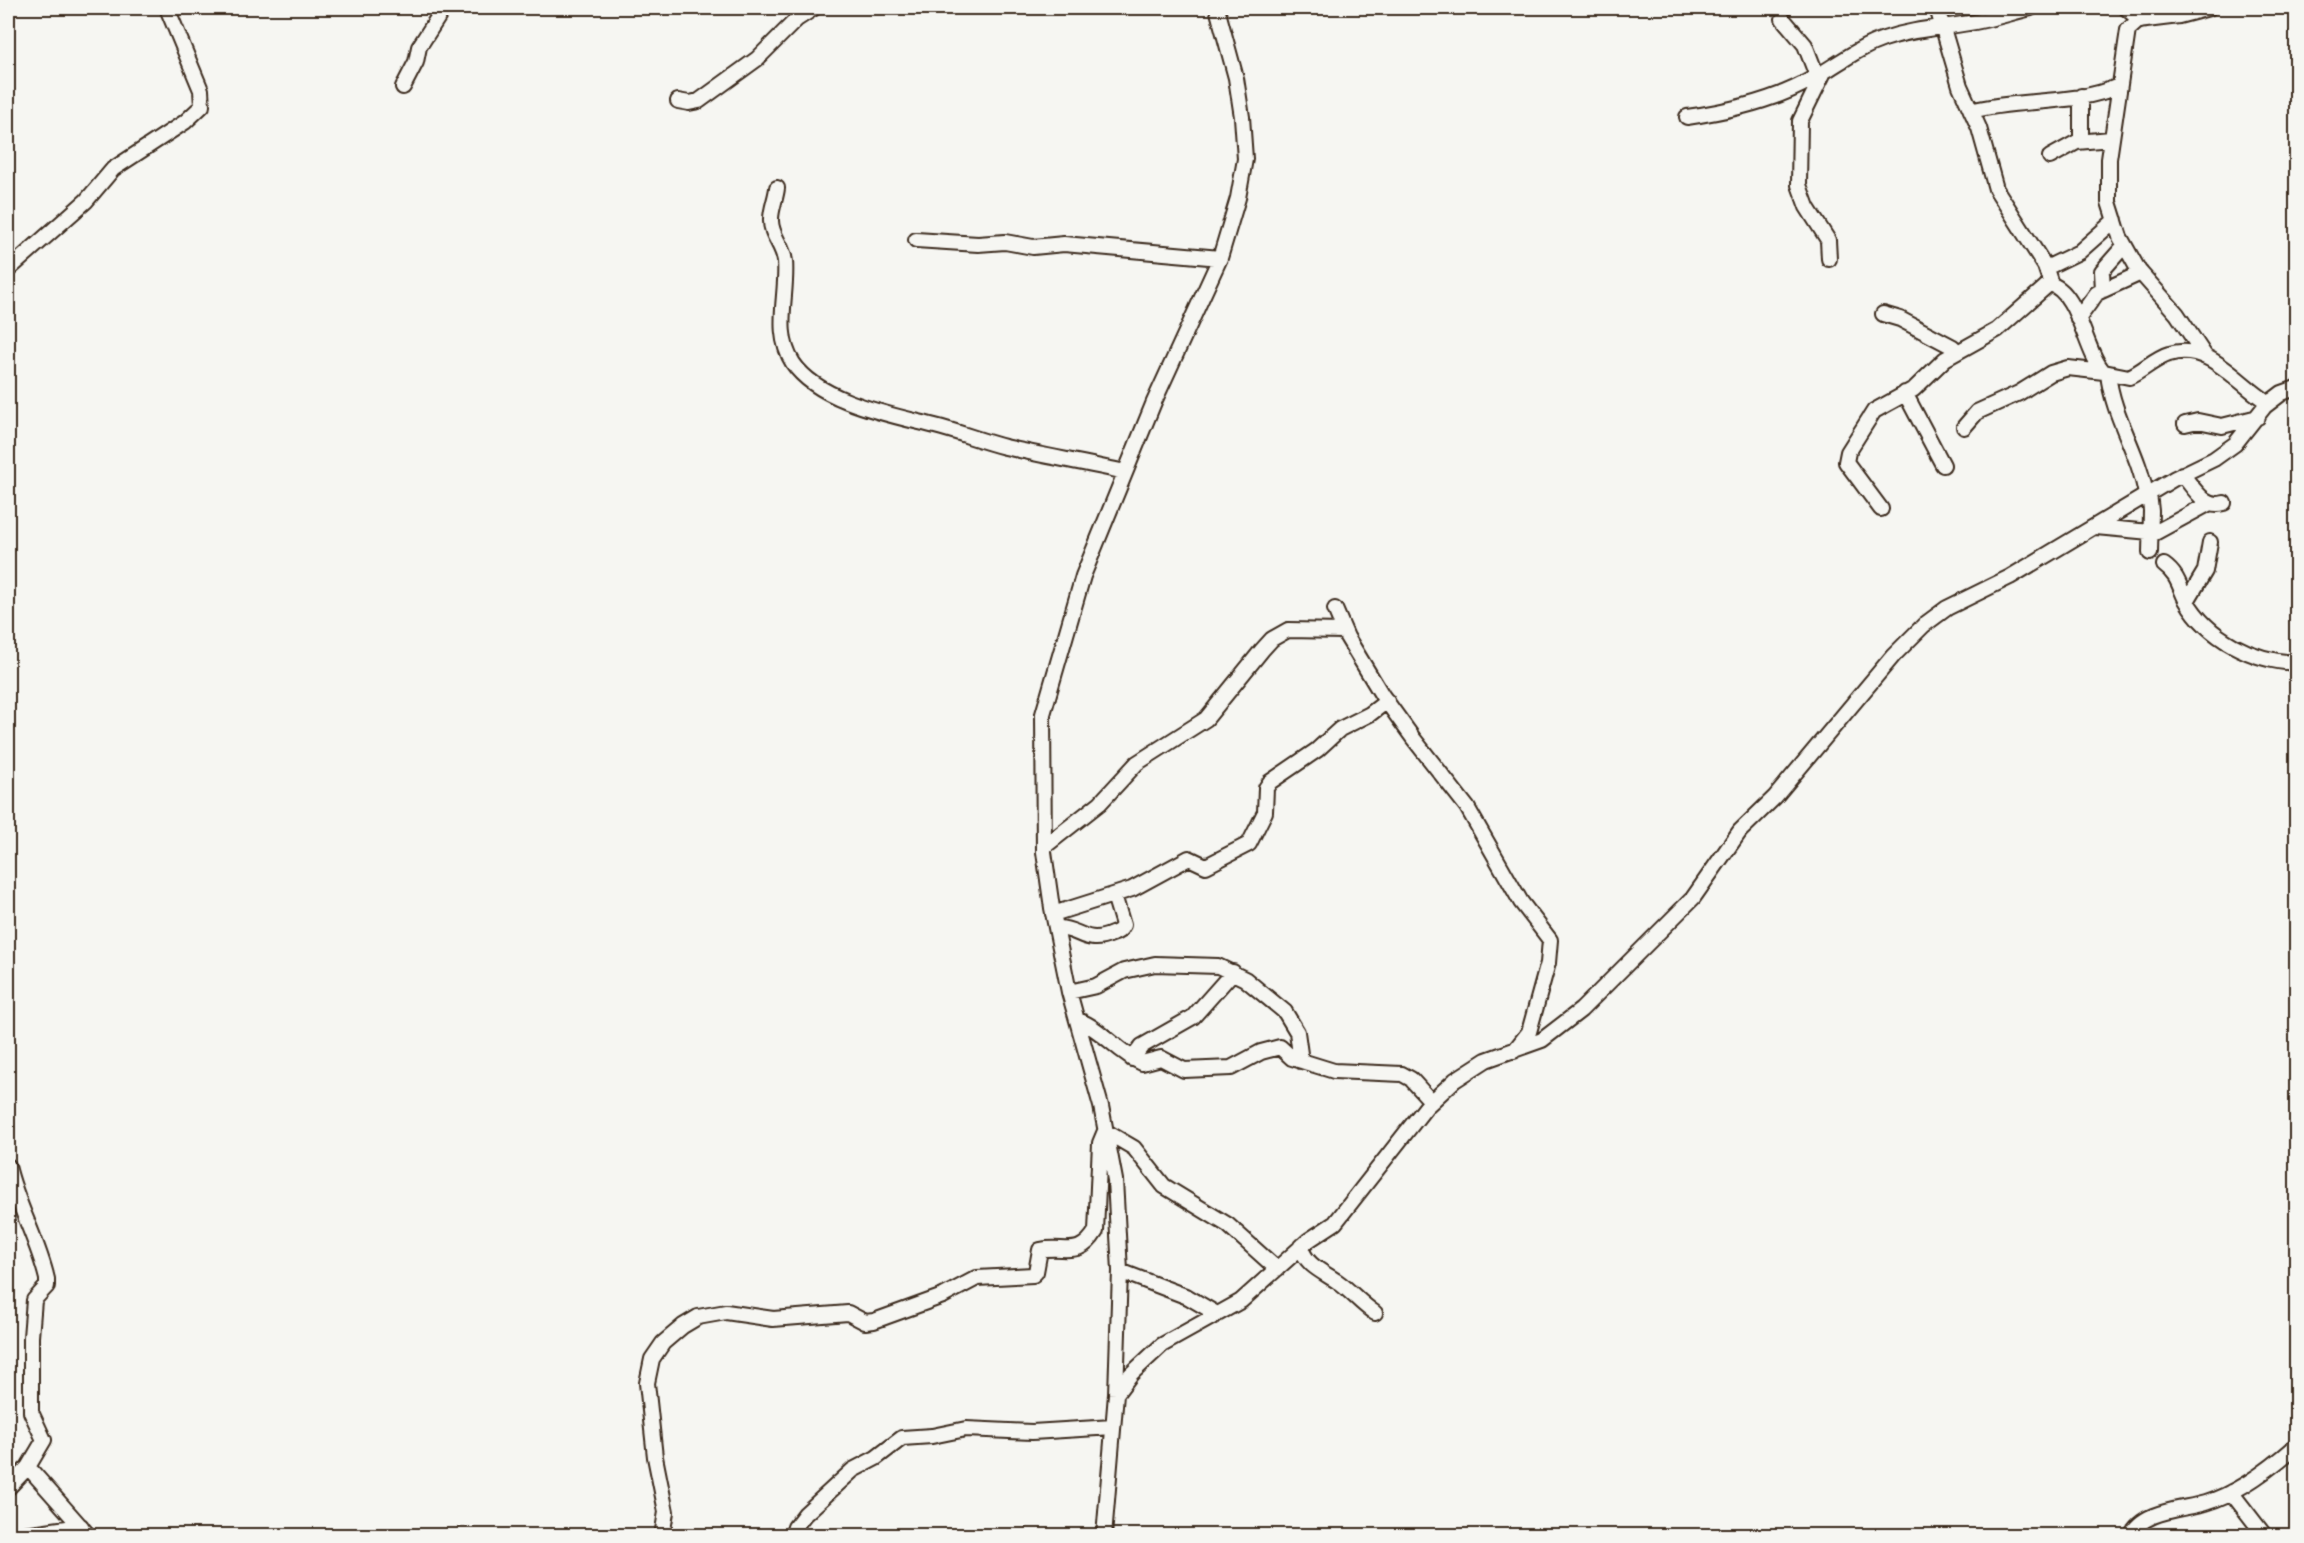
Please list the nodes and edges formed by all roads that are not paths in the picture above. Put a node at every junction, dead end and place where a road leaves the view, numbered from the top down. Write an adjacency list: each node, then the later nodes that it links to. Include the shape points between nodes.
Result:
1 (167, 8): 30 (street, via 201,90 202,106 185,122 113,169 86,201)
2 (444, 8): 15 (street, via 419,46)
3 (814, 8): 17 (street, via 797,19 757,59 699,101)
4 (1217, 8): 27 (street, via 1236,78 1245,159)
5 (1937, 8): 12 (street)
6 (2031, 8): 12 (street, via 1966,24)
7 (2127, 8): 11 (street)
8 (2209, 8): 9 (street)
9 (2175, 12): 11 (street)
10 (1783, 19): 13 (street, via 1805,45)
11 (2141, 21): 14 (street, via 2134,23 2126,36)
12 (1940, 25): 13 (street, via 1883,39); 18 (street)
13 (1821, 73): 19 (street, via 1748,105); 28 (street, via 1800,121 1799,185 1807,207 1828,240)
14 (2120, 86): 16 (street); 20 (street)
15 (404, 87)
16 (2081, 96): 18 (street, via 2019,101); 21 (street)
17 (678, 101)
18 (1971, 111): 29 (street, via 1996,189)
19 (1687, 117)
20 (2111, 139): 21 (street); 24 (street, via 2109,202)
21 (2081, 141): 22 (street)
22 (2050, 157)
23 (777, 188): 46 (street, via 771,219 773,235 785,259 782,333 786,350 806,379 837,395 904,419 1003,447)
24 (2115, 220): 26 (street); 29 (street, via 2079,252)
25 (916, 240): 27 (street, via 1085,246)
26 (2124, 246): 31 (street); 33 (street, via 2102,271)
27 (1220, 258): 46 (street)
28 (1829, 259)
29 (2046, 268): 32 (street)
30 (8, 270)
31 (2141, 273): 33 (street); 37 (street, via 2177,314)
32 (2051, 284): 35 (street, via 2059,288); 36 (street, via 2039,290 1997,330)
33 (2103, 290): 35 (street, via 2090,299)
34 (1883, 314): 36 (street)
35 (2078, 319): 38 (street, via 2097,363)
36 (1960, 347): 40 (street)
37 (2205, 356): 38 (street, via 2196,352 2168,354 2129,377); 41 (street)
38 (2106, 373): 44 (street, via 2068,368 2051,373 1977,412); 48 (street, via 2114,409 2138,460)
39 (2296, 388): 41 (street)
40 (1905, 393): 45 (street); 51 (street, via 1874,411 1848,452 1846,462 1854,476)
41 (2269, 403): 42 (street)
42 (2258, 417): 43 (street, via 2222,426 2198,421); 47 (street, via 2228,450)
43 (2185, 424)
44 (1964, 427)
45 (1943, 465)
46 (1125, 472): 62 (street, via 1083,576 1045,699)
47 (2182, 474): 48 (street); 50 (street)
48 (2148, 494): 52 (street); 53 (street)
49 (2224, 503): 50 (street)
50 (2208, 504): 53 (street)
51 (1881, 509)
52 (2096, 527): 53 (street); 69 (street, via 1947,608 1924,625 1893,656 1775,797 1740,831 1693,898 1654,939 1558,1030)
53 (2150, 534): 55 (street)
54 (2210, 542): 57 (street, via 2205,571)
55 (2150, 553)
56 (2164, 565): 57 (street, via 2178,579)
57 (2187, 601): 60 (street, via 2208,627 2234,646 2274,661)
58 (1335, 609): 59 (street)
59 (1344, 631): 61 (street); 62 (street, via 1282,632 1262,650 1206,719 1137,763 1100,803)
60 (2296, 663)
61 (1387, 701): 63 (street, via 1340,729 1270,782 1263,819 1245,848 1206,866 1189,858); 69 (street, via 1462,800 1521,902 1550,940 1548,963 1529,1032)
62 (1044, 847): 64 (street)
63 (1114, 895): 64 (street); 65 (street, via 1121,930 1098,940)
64 (1053, 914): 65 (street)
65 (1056, 928): 67 (street)
66 (1233, 972): 67 (street, via 1218,966 1155,964); 70 (street, via 1193,1017 1142,1046); 71 (street, via 1294,1024)
67 (1069, 992): 68 (street)
68 (1078, 1020): 70 (street); 73 (street)
69 (1514, 1051): 72 (street, via 1486,1060)
70 (1132, 1059): 71 (street, via 1142,1063 1161,1058 1184,1070 1231,1068 1280,1047)
71 (1301, 1061): 72 (street, via 1334,1071 1402,1074)
72 (1431, 1101): 75 (street, via 1343,1215)
73 (1105, 1131): 76 (street, via 1134,1148 1164,1186 1228,1225); 77 (street, via 1115,1180); 88 (street, via 1100,1143 1096,1231 1090,1241 1072,1250 1040,1250 1033,1275 977,1278 943,1296 874,1321 865,1322 848,1313 773,1319 726,1312 698,1317 668,1338 652,1359 647,1383 666,1512)
74 (8, 1166): 83 (street, via 47,1279 47,1286 34,1300 31,1337 31,1412 44,1440)
75 (1301, 1246): 76 (street); 78 (street, via 1315,1268)
76 (1277, 1269): 79 (street, via 1244,1299)
77 (1120, 1271): 79 (street, via 1179,1292); 80 (street)
78 (1375, 1313)
79 (1217, 1314): 80 (street, via 1162,1345)
80 (1116, 1394): 81 (street)
81 (1113, 1427): 89 (street, via 1032,1432 966,1429 902,1438 853,1470 805,1514); 90 (street)
82 (2296, 1446): 85 (street)
83 (28, 1467): 84 (street); 86 (street)
84 (8, 1488)
85 (2231, 1492): 91 (street, via 2154,1516 2133,1530); 92 (street)
86 (85, 1531): 87 (street)
87 (11, 1536)
88 (662, 1536)
89 (792, 1536)
90 (1104, 1536)
91 (2131, 1536)
92 (2265, 1536)

